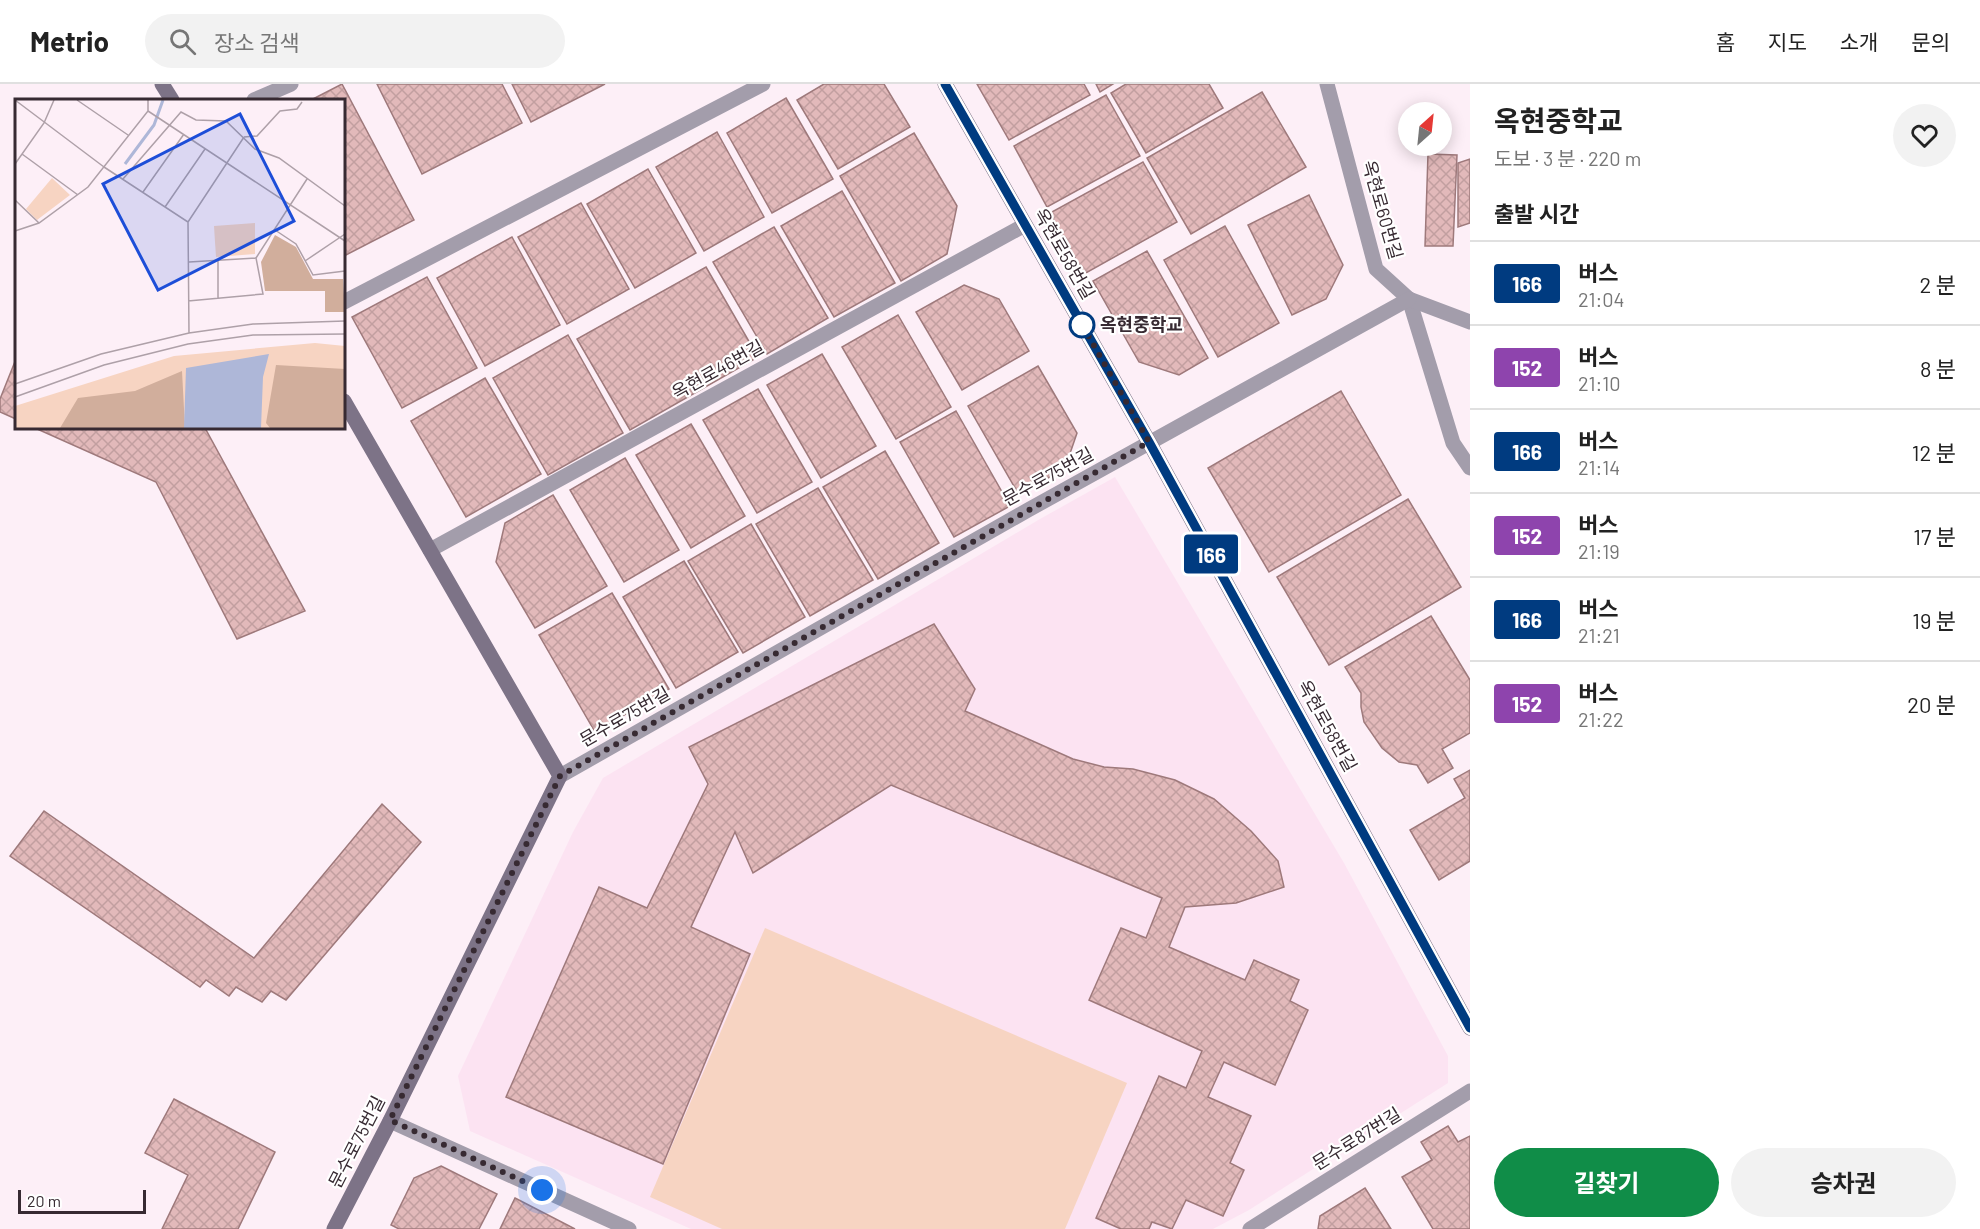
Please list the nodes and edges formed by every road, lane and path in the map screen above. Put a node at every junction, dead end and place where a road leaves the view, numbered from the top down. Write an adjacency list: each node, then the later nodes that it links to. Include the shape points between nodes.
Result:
1 (162, 84): 6 (main road)
2 (291, 84): 7 (street)
3 (763, 84): 10 (street)
4 (945, 84): 8 (main road, 옥현로58번길)
5 (1327, 84): 9 (street, 옥현로60번길, via 1376,269)
6 (171, 99)
7 (256, 99)
8 (1025, 225): 13 (main road, 옥현로58번길); 15 (street, 옥현로46번길)
9 (1409, 299): 11 (street); 13 (street); 14 (street, via 1453,443)
10 (345, 301)
11 (1470, 322)
12 (345, 402): 15 (main road)
13 (1149, 442): 16 (street, 문수로75번길); 17 (main road, 옥현로58번길)
14 (1470, 468)
15 (430, 549): 16 (main road)
16 (560, 776): 19 (main road, 문수로75번길)
17 (1470, 1028)
18 (1470, 1091): 20 (street, 문수로87번길)
19 (390, 1120): 21 (main road, 문수로75번길); 22 (street)
20 (1267, 1225): 23 (street, 문수로87번길)
21 (334, 1229)
22 (629, 1229)
23 (1250, 1229)

